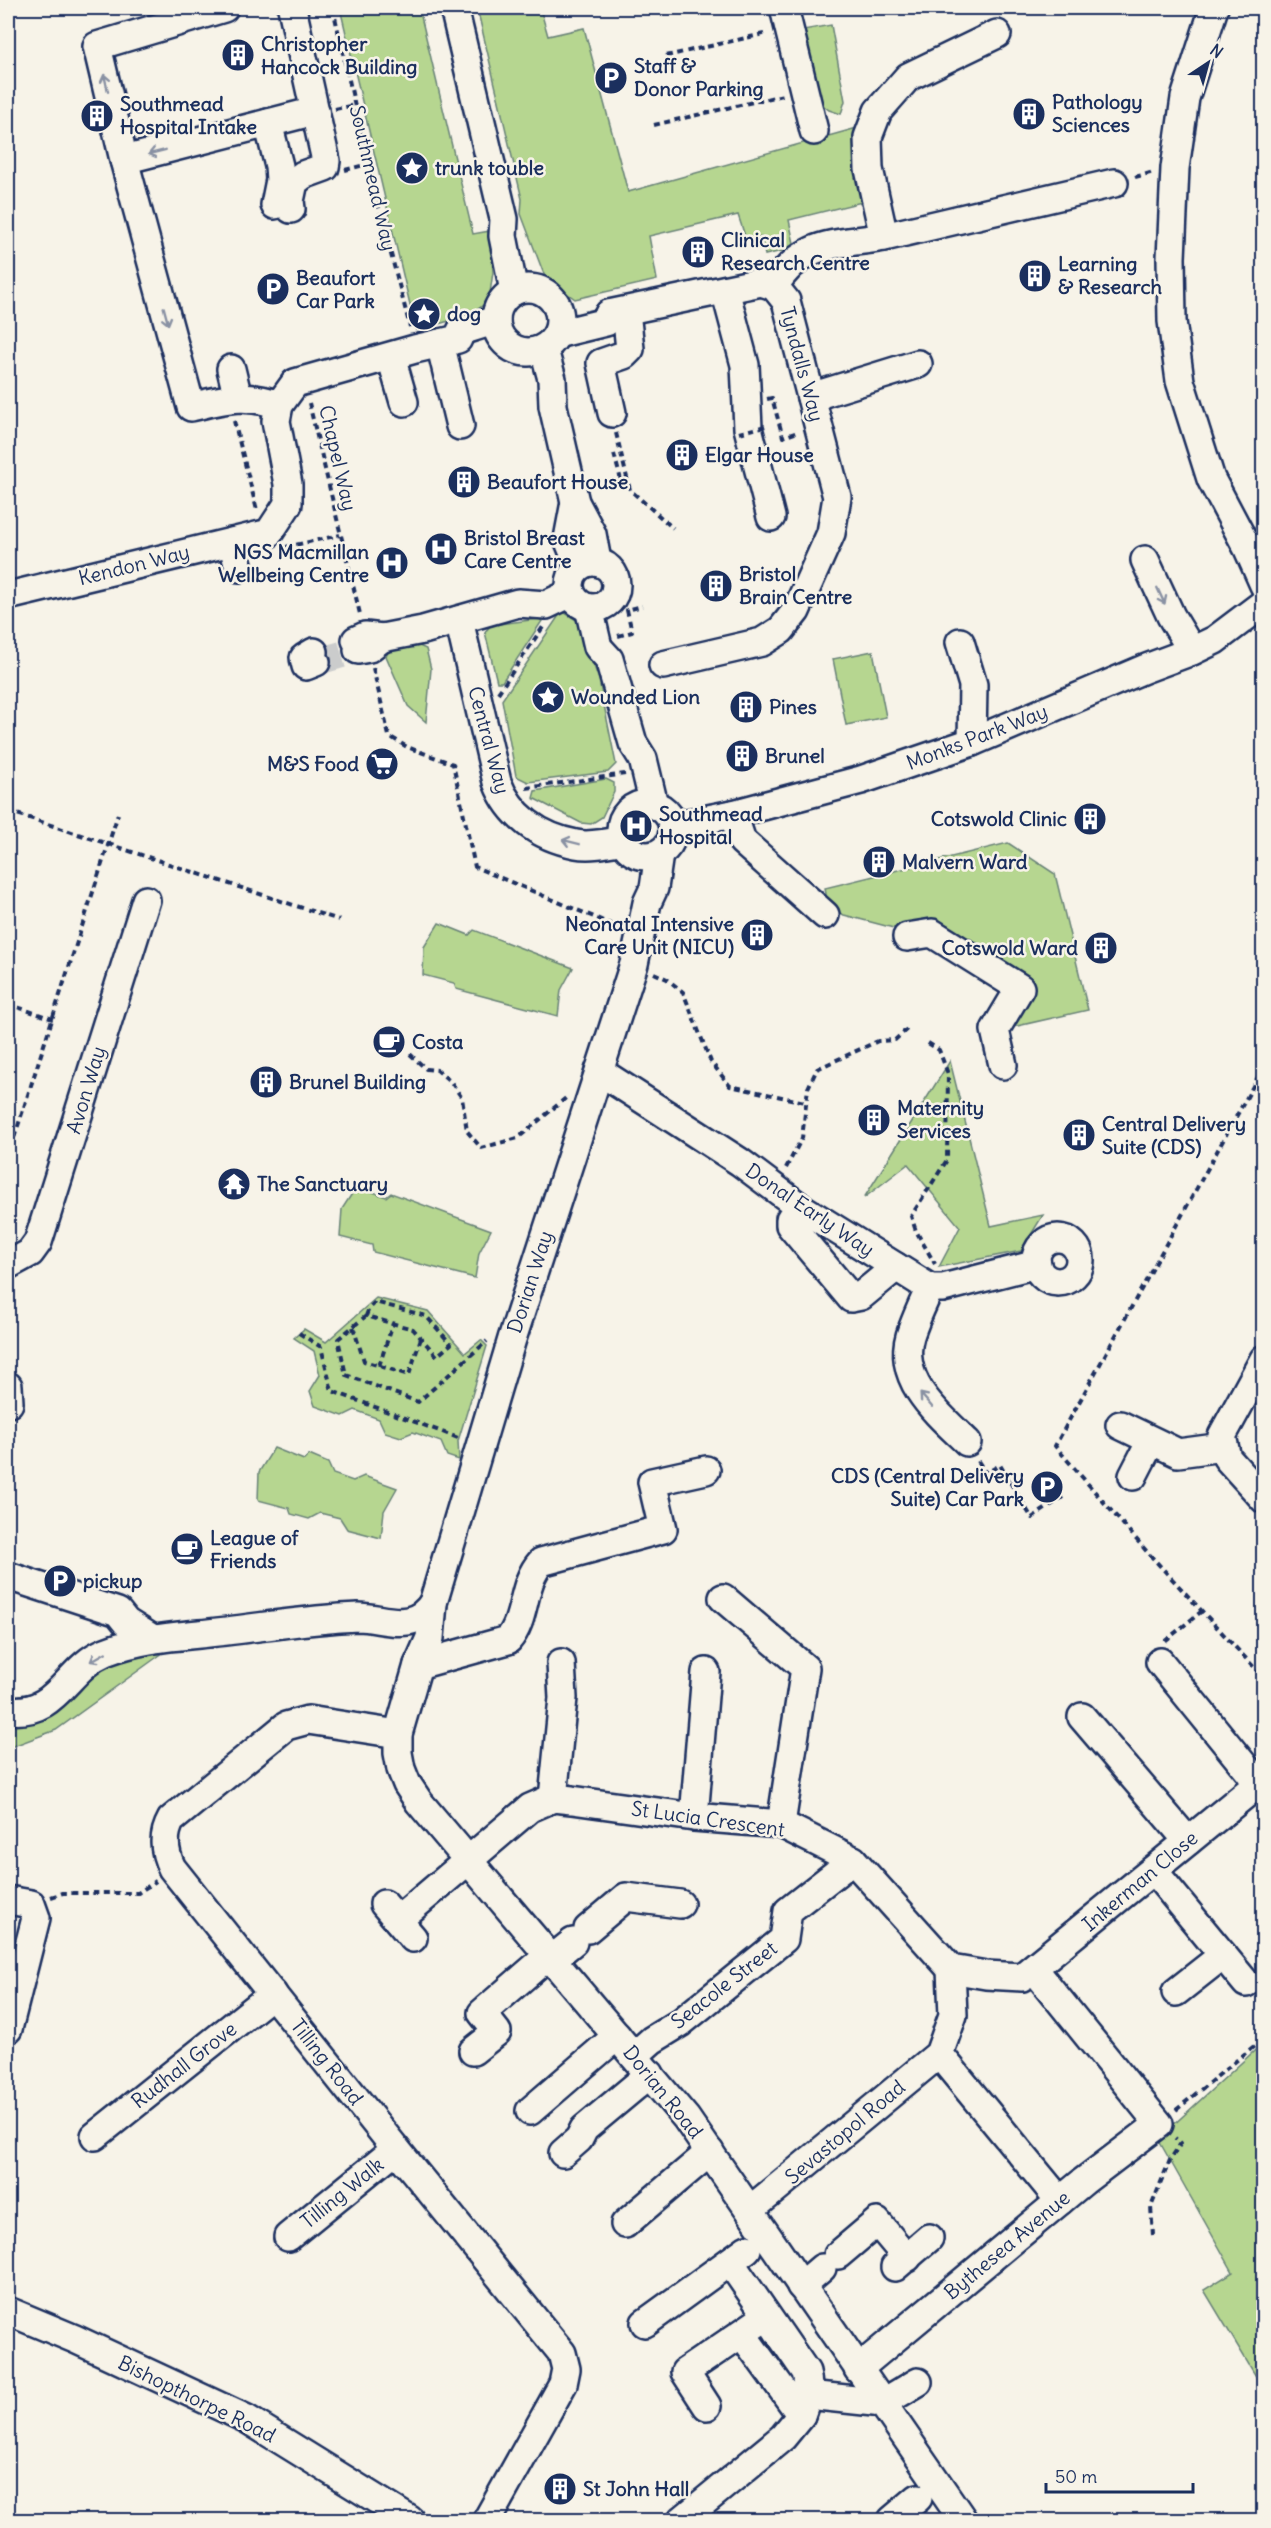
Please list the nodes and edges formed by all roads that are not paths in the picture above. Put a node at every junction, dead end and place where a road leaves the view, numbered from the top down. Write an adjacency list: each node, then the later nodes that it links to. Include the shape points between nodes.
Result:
1 (225, 8): 10 (street, one-way to 1, via 97,46)
2 (292, 8): 7 (street)
3 (454, 8): 14 (street, via 504,219 519,243)
4 (1214, 8): 33 (street, via 1185,98 1175,168 1172,321 1180,381 1211,479)
5 (787, 18): 9 (street)
6 (997, 34): 12 (street, via 908,77 878,111 868,136 869,169)
7 (315, 111): 8 (street); 8 (street, via 325,167 294,182 283,211 279,166)
8 (268, 123): 10 (street, one-way to 10)
9 (812, 131)
10 (124, 160): 23 (street, one-way to 23, via 191,407)
11 (1114, 183): 12 (street)
12 (884, 237): 13 (street, via 803,254 786,267)
13 (774, 286): 15 (street, via 761,282); 22 (street, Tyndalls Way, via 786,301)
14 (523, 290): 17 (street, via 505,298 498,309); 18 (street, via 544,293 554,301)
15 (725, 290): 16 (street); 28 (street, via 744,365 748,429)
16 (617, 313): 18 (street, via 600,307); 26 (street, via 630,348 624,355 601,363)
17 (499, 328): 18 (street, via 507,345); 19 (street, via 461,331)
18 (547, 337): 32 (street, via 553,406 575,502 568,540)
19 (426, 347): 24 (street); 25 (street, via 303,379 295,383); 27 (street)
20 (918, 364): 22 (street)
21 (225, 371): 23 (street)
22 (811, 397): 40 (street, Tyndalls Way, via 837,497 836,514 795,611 780,630 762,642)
23 (231, 399): 25 (street, via 257,398)
24 (404, 402)
25 (279, 405): 29 (street, Kendon Way, via 276,421 288,504 269,532)
26 (612, 413)
27 (460, 426)
28 (771, 517)
29 (232, 542): 31 (street); 34 (street, Kendon Way)
30 (1144, 560): 39 (street, one-way to 39)
31 (239, 568)
32 (585, 585): 36 (street, via 527,592 518,603); 42 (street, via 598,647 611,648)
33 (1263, 585)
34 (8, 596)
35 (1263, 603): 39 (street, Monks Park Way, via 1215,640)
36 (459, 620): 38 (street); 46 (street, Central Way, one-way to 36, via 582,845 559,839 514,813 501,792)
37 (960, 642): 41 (street, via 973,685)
38 (367, 648)
39 (1191, 651): 41 (street, Monks Park Way)
40 (663, 665)
41 (972, 742): 44 (street, Monks Park Way, via 861,780)
42 (633, 743): 43 (street, via 643,759); 43 (street, via 628,760 630,773)
43 (644, 807): 45 (street, via 668,815); 46 (street, via 624,819 621,833)
44 (733, 814): 45 (street, Monks Park Way); 48 (street, via 742,841)
45 (673, 826): 46 (street, via 670,842)
46 (640, 849): 51 (street, Dorian Way, via 654,888 634,964)
47 (146, 900): 54 (street, Avon Way, via 38,1242 30,1253)
48 (825, 915)
49 (907, 937): 50 (street, via 932,933 1020,988 995,1030)
50 (1003, 1065)
51 (595, 1080): 52 (street, Donal Early Way, via 740,1162); 67 (street, Dorian Way)
52 (800, 1207): 55 (street, Donal Early Way); 55 (street, via 790,1219 790,1226 851,1298 861,1296)
53 (1037, 1264): 56 (street)
54 (8, 1265)
55 (896, 1267): 56 (street, Donal Early Way)
56 (936, 1288): 61 (street, one-way to 56, via 920,1393 909,1370 910,1338)
57 (1263, 1359): 60 (street, via 1222,1436)
58 (1120, 1425): 59 (street)
59 (1151, 1441): 60 (street, via 1178,1453); 63 (street)
60 (1223, 1447): 64 (street, via 1227,1458)
61 (973, 1452)
62 (706, 1470): 70 (street, via 652,1482 663,1529 541,1562 531,1575 517,1626 508,1640)
63 (1133, 1476)
64 (1263, 1498)
65 (8, 1576): 69 (street, via 118,1612 126,1622)
66 (723, 1598): 80 (street, via 805,1668)
67 (433, 1603): 68 (street); 70 (street, Dorian Way, via 430,1638)
68 (411, 1621): 69 (street, via 358,1617); 70 (street)
69 (153, 1639): 74 (street, one-way to 74, via 90,1661 38,1707 24,1712)
70 (418, 1663): 76 (street, Dorian Road)
71 (561, 1663): 78 (street, via 563,1698)
72 (1161, 1664): 77 (street, Inkerman Close)
73 (706, 1672): 79 (street)
74 (8, 1710)
75 (1082, 1717): 81 (street)
76 (398, 1734): 82 (street, Dorian Road, via 398,1753 407,1784); 94 (street, Tilling Road, via 308,1720 286,1726 171,1820 165,1833 165,1853 172,1868)
77 (1261, 1787): 81 (street, Inkerman Close)
78 (553, 1798): 79 (street, St Lucia Crescent); 82 (street, via 530,1808)
79 (694, 1817): 80 (street, St Lucia Crescent)
80 (781, 1824): 83 (street, St Lucia Crescent)
81 (1188, 1842): 84 (street, Inkerman Close)
82 (469, 1860): 87 (street); 88 (street, Dorian Road)
83 (853, 1860): 90 (street, St Lucia Crescent); 98 (street, Seacole Street, via 788,1911 784,1939)
84 (1153, 1870): 89 (street); 91 (street, Inkerman Close)
85 (19, 1902): 95 (street, via 36,1917)
86 (680, 1904): 88 (street, via 626,1897)
87 (398, 1921)
88 (566, 1946): 96 (street, via 482,2013 497,2032); 98 (street, Dorian Road)
89 (1223, 1955): 92 (street); 93 (street)
90 (951, 1969): 91 (street, via 986,1975); 97 (street, via 953,2015)
91 (1028, 1973): 104 (street, Bythesea Avenue, via 1159,2124)
92 (1246, 1983)
93 (1176, 1992)
94 (273, 1994): 100 (street, Rudhall Grove); 101 (street, Tilling Road)
95 (8, 2029)
96 (473, 2051)
97 (939, 2054): 104 (street); 105 (street, Sevastopol Road)
98 (634, 2055): 99 (street); 102 (street, Dorian Road); 103 (street, via 579,2139)
99 (530, 2111)
100 (95, 2136)
101 (396, 2149): 107 (street, Tilling Walk); 121 (street, Tilling Road, via 565,2360 563,2384)
102 (711, 2152): 105 (street, Dorian Road); 106 (street)
103 (563, 2153)
104 (1060, 2201): 114 (street, Bythesea Avenue)
105 (750, 2210): 109 (street, Dorian Road)
106 (625, 2224)
107 (287, 2236)
108 (929, 2238): 109 (street, via 901,2263 877,2222)
109 (801, 2286): 114 (street, Dorian Road)
110 (8, 2312): 120 (street, Bishopthorpe Road, via 247,2419)
111 (768, 2316): 112 (street, via 739,2256); 113 (street); 117 (street, via 806,2372 809,2384)
112 (645, 2323)
113 (742, 2334): 117 (street); 118 (street, via 685,2372)
114 (858, 2369): 116 (street, Dorian Road)
115 (918, 2382): 116 (street)
116 (883, 2403): 117 (street); 124 (street, Dorian Road)
117 (804, 2405): 122 (street, via 783,2437)
118 (707, 2406)
119 (918, 2498): 123 (street)
120 (410, 2520)
121 (487, 2520)
122 (681, 2520)
123 (892, 2520)
124 (963, 2520)

